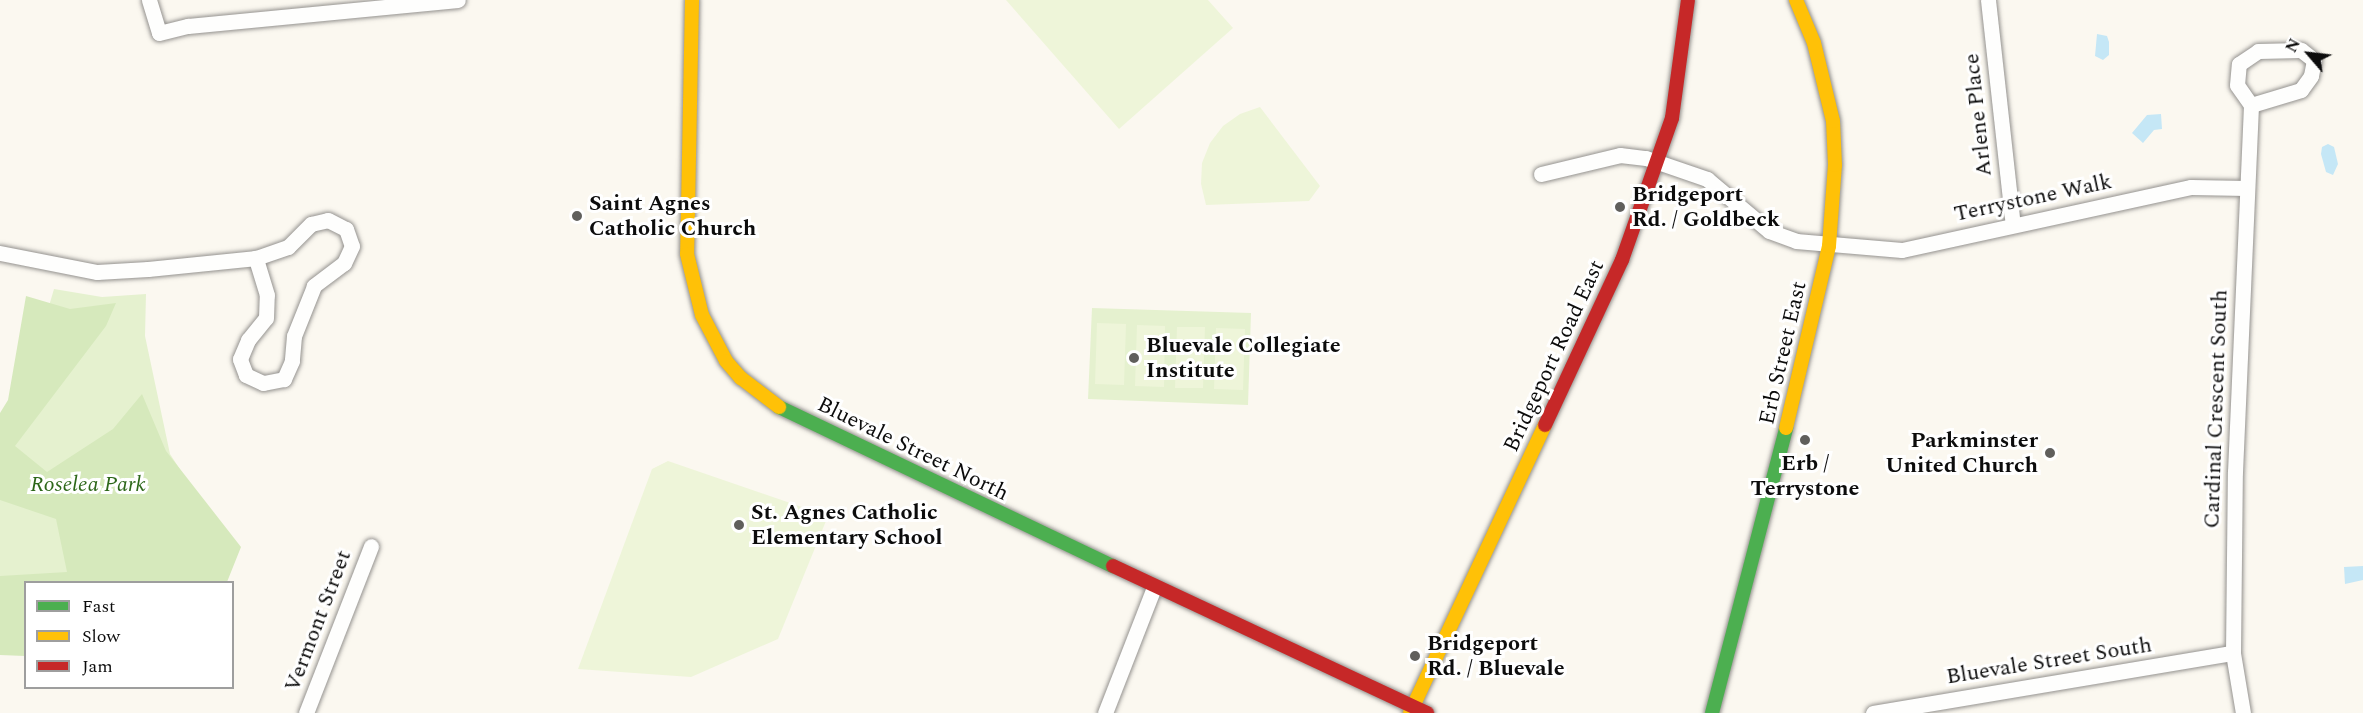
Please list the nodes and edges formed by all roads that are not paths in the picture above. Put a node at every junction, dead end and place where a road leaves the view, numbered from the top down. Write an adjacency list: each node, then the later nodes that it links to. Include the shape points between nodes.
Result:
1 (149, 0): 2 (street, via 159,33 188,26)
2 (458, 0)
3 (692, 0): 16 (main road, Bluevale Street North, via 687,254 702,315 726,361 774,405)
4 (1688, 0): 8 (main road, Bridgeport Road East, via 1672,118)
5 (1796, 0): 12 (main road, Erb Street East, via 1814,43 1833,121 1835,165)
6 (1988, 0): 11 (street, Arlene Place)
7 (2251, 105): 7 (street, via 2301,90 2311,76 2314,60 2301,50 2258,51 2239,64 2237,85); 10 (street, Cardinal Crescent South)
8 (1659, 162): 9 (street, Terrystone Walk, via 1620,155); 12 (street, Terrystone Walk, via 1707,179 1769,231 1796,241); 18 (main road, Bridgeport Road East, via 1622,260)
9 (1541, 174)
10 (2246, 189): 11 (street, Terrystone Walk, via 2191,187); 17 (street, Cardinal Crescent South)
11 (2013, 225): 12 (street, Terrystone Walk, via 1902,250)
12 (1829, 246): 22 (main road, Erb Street East)
13 (0, 253): 14 (street, via 97,272)
14 (256, 258): 14 (street, via 267,295 266,318 248,340 240,359 246,375 263,383 284,379 292,362 294,336 314,286 344,263 352,246 346,230 328,220 311,224 288,246)
15 (371, 546): 19 (street, Vermont Street)
16 (1154, 588): 18 (main road, Bluevale Street North); 20 (street)
17 (2233, 653): 23 (street, Bluevale Street South); 24 (street, Cardinal Crescent South)
18 (1412, 710): 21 (main road, Bluevale Street North)
19 (306, 713)
20 (1105, 713)
21 (1427, 713)
22 (1712, 713)
23 (1873, 713)
24 (2242, 713)

